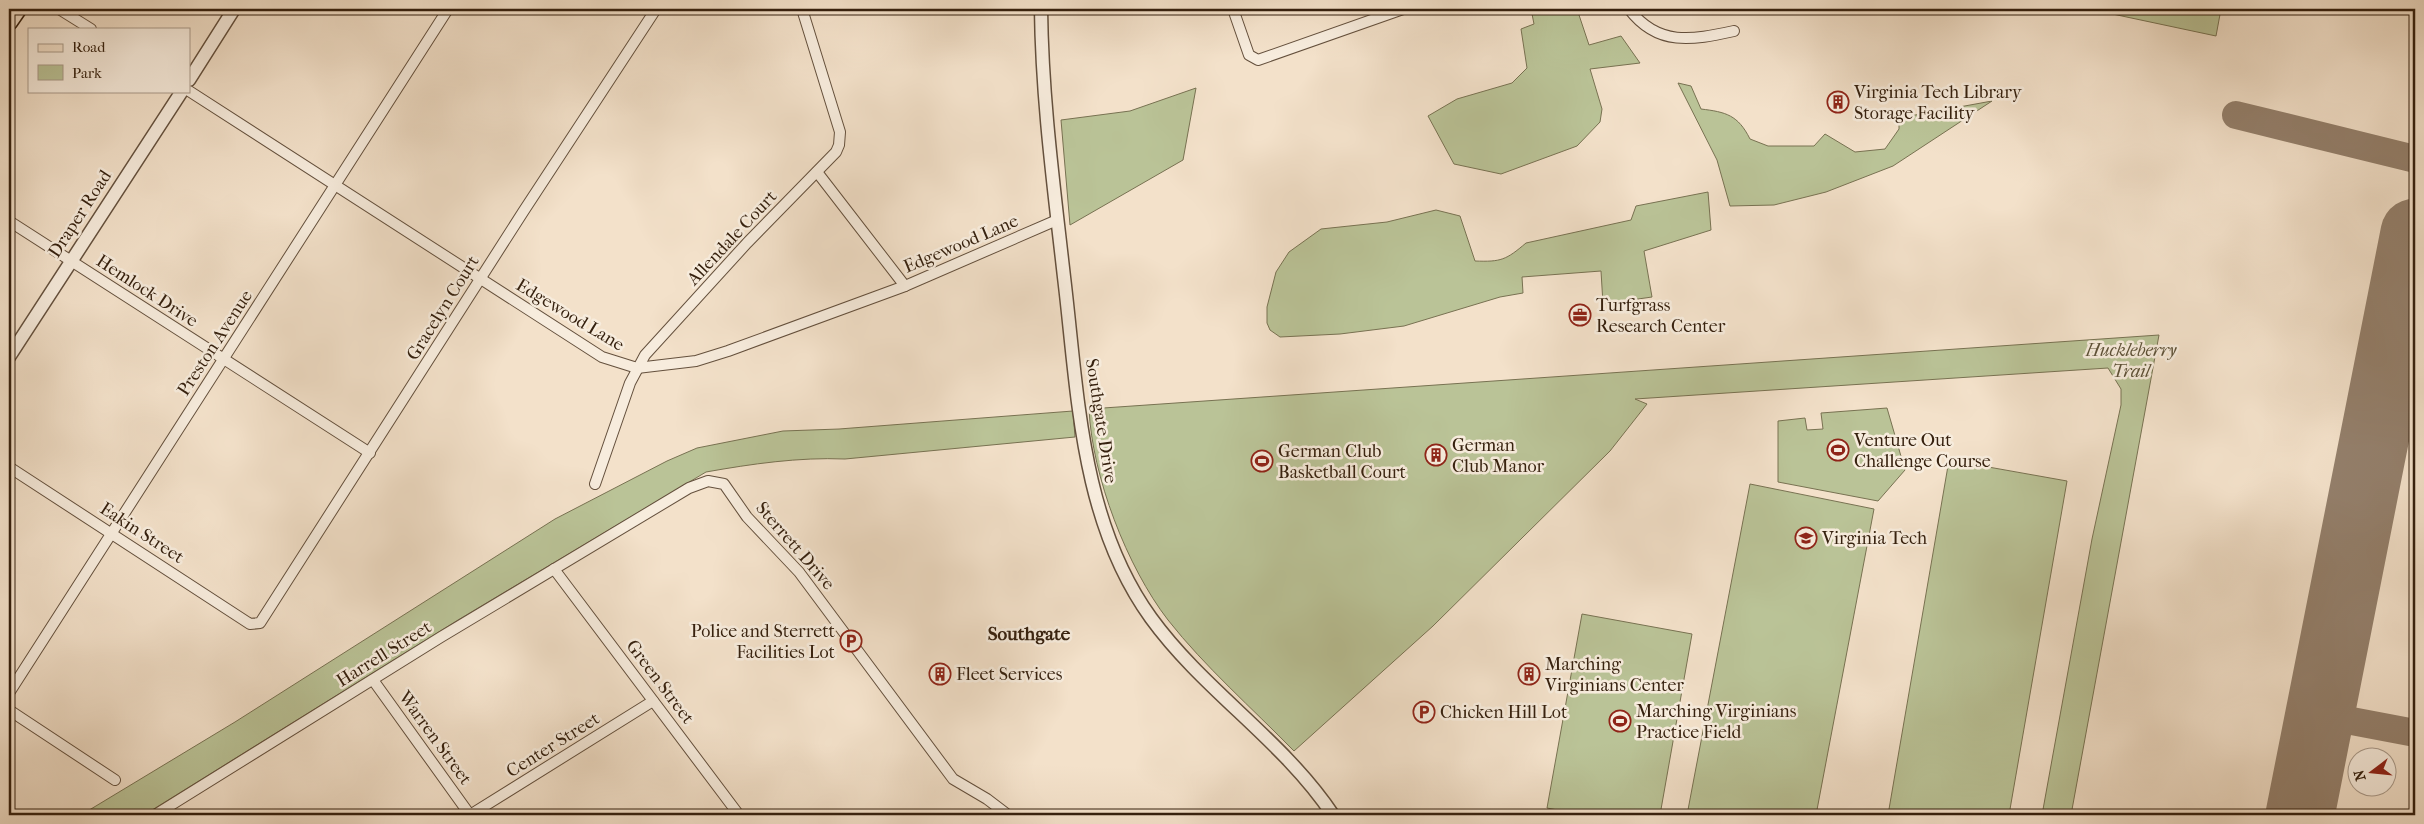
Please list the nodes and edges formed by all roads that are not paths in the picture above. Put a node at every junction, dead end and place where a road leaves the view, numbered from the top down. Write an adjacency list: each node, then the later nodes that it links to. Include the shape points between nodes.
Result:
1 (59, 9): 10 (street)
2 (234, 9): 12 (street)
3 (448, 9): 16 (street, Preston Avenue)
4 (656, 9): 20 (street, Gracelyn Court)
5 (802, 9): 15 (street, Allendale Court, via 841,139 836,152)
6 (1041, 9): 17 (street, Southgate Drive, via 1044,91)
7 (1233, 9): 8 (street, via 1249,55 1260,60)
8 (1403, 9)
9 (1629, 9): 11 (street, via 1648,28 1671,37 1698,38)
10 (89, 28)
11 (1734, 31)
12 (190, 78)
13 (181, 92): 19 (street, Draper Road)
14 (190, 92): 16 (street, Edgewood Lane)
15 (817, 172): 21 (street); 24 (street, Allendale Court, via 747,243 645,355)
16 (335, 186): 20 (street, Edgewood Lane); 23 (street, Preston Avenue)
17 (1057, 220): 21 (street, Edgewood Lane); 41 (street, Southgate Drive, via 1086,458 1108,536 1138,598 1167,638 1290,760)
18 (9, 221): 19 (street, Hemlock Drive)
19 (70, 261): 22 (street, Draper Road); 23 (street, Hemlock Drive)
20 (481, 279): 24 (street, Edgewood Lane, via 602,357); 25 (street, Gracelyn Court)
21 (905, 286): 24 (street, Edgewood Lane, via 696,361)
22 (9, 357)
23 (224, 360): 25 (street, Hemlock Drive); 29 (street, Preston Avenue)
24 (637, 368): 27 (street, Allendale Court)
25 (370, 452): 31 (street, Gracelyn Court, via 263,620)
26 (9, 467): 29 (street, Eakin Street)
27 (595, 484)
28 (632, 523): 30 (street, Harrell Street); 40 (street, Sterrett Drive, via 689,488 708,481 724,484 747,517 800,572 952,779)
29 (112, 534): 31 (street, Eakin Street, via 250,624); 33 (street, Preston Avenue)
30 (554, 569): 32 (street, Harrell Street); 34 (street, Green Street)
31 (257, 624)
32 (374, 680): 37 (street, Harrell Street); 38 (street, Warren Street)
33 (9, 693)
34 (653, 701): 38 (street, Center Street); 39 (street, Green Street)
35 (9, 710): 36 (street)
36 (114, 780)
37 (155, 815)
38 (470, 815)
39 (740, 815)
40 (1008, 815)
41 (1333, 815)

